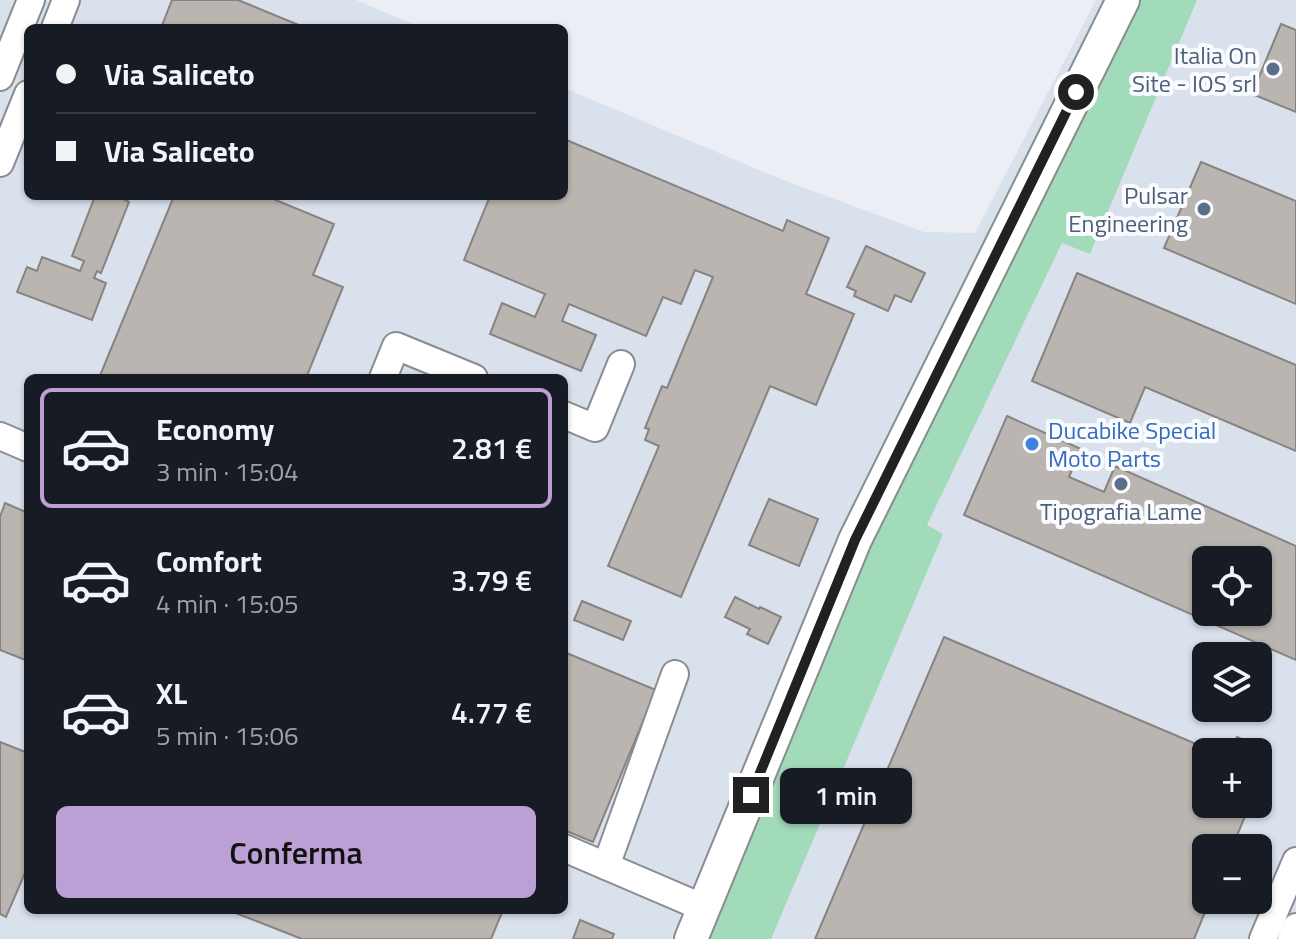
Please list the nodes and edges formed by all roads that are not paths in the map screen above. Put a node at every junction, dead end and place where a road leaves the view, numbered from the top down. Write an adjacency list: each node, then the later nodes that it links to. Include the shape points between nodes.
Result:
1 (31, 0): 5 (street)
2 (66, 0): 4 (street)
3 (1123, 0): 18 (main road, via 855,540)
4 (57, 24)
5 (0, 77)
6 (24, 104): 7 (street)
7 (0, 163)
8 (621, 364): 11 (street, via 595,428)
9 (385, 374): 10 (street, via 396,346)
10 (464, 374)
11 (568, 417)
12 (0, 436): 13 (street)
13 (24, 446)
14 (675, 674): 17 (street)
15 (568, 850): 17 (street)
16 (1296, 861): 21 (street)
17 (606, 866): 18 (street)
18 (704, 908): 20 (main road)
19 (1296, 927): 22 (street)
20 (691, 939)
21 (1263, 939)
22 (1291, 939)

